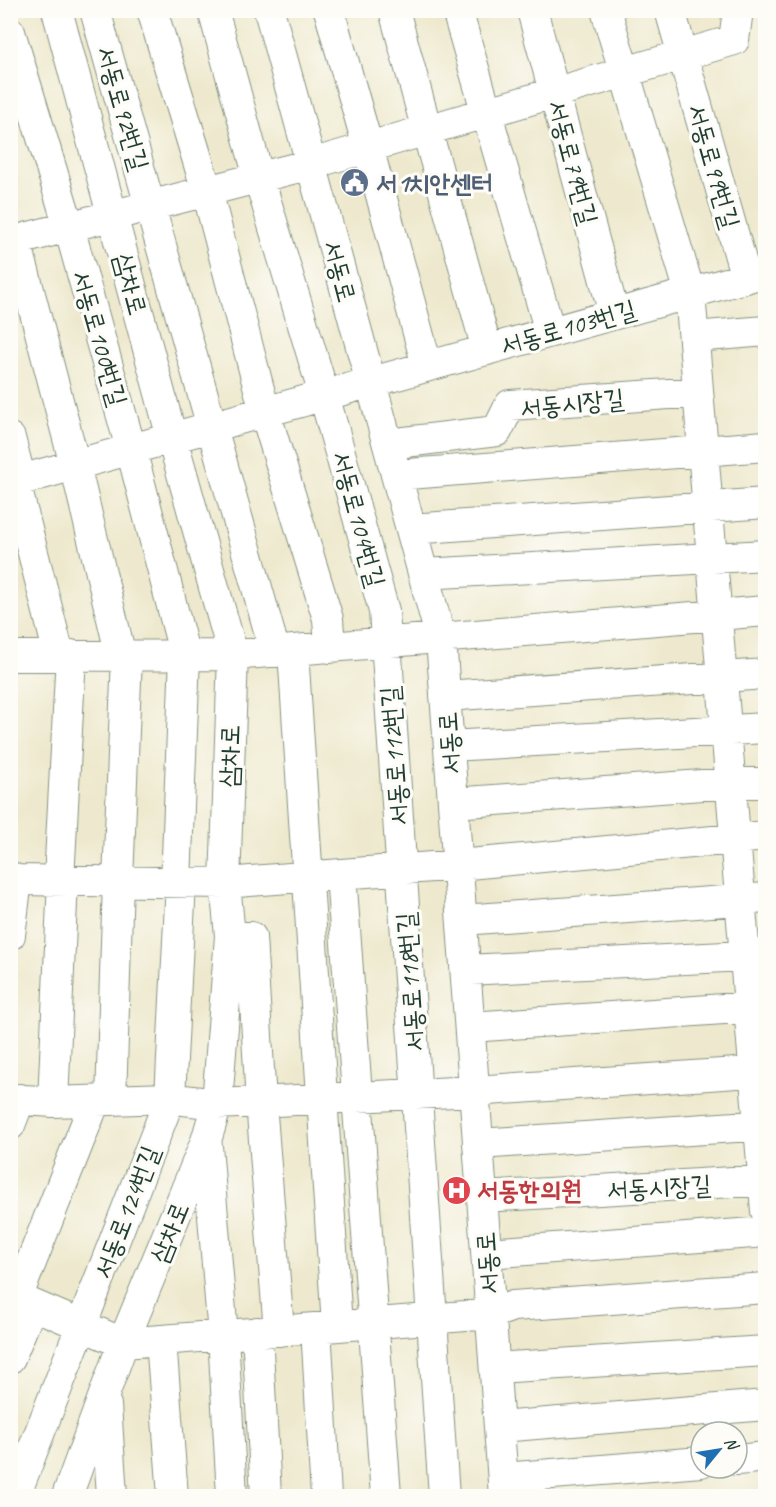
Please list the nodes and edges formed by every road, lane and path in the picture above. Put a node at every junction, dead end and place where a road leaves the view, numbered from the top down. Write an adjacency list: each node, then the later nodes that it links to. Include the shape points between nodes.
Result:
1 (57, 10): 24 (street, 삼차로)
2 (95, 10): 23 (street, 서동로92번길)
3 (152, 10): 22 (street)
4 (213, 10): 21 (street)
5 (268, 10): 20 (street, 서동로)
6 (329, 10): 19 (street)
7 (394, 10): 18 (street)
8 (457, 10): 17 (street)
9 (532, 10): 16 (street, 서동로79번길)
10 (606, 10): 15 (street)
11 (670, 10): 14 (street, 서동로99번길)
12 (736, 25): 14 (street)
13 (10, 32): 25 (street)
14 (683, 55): 15 (street); 27 (street, 서동로99번길)
15 (623, 72): 16 (street); 28 (street)
16 (554, 92): 17 (street); 29 (street, 서동로79번길)
17 (486, 112): 18 (street); 31 (street)
18 (428, 130): 19 (street); 33 (street)
19 (369, 147): 20 (street); 34 (street)
20 (311, 164): 21 (street); 35 (street, 서동로)
21 (259, 178): 22 (street); 37 (street)
22 (207, 191): 23 (street); 38 (street)
23 (151, 206): 24 (street); 39 (street)
24 (113, 216): 25 (street); 41 (street, 삼차로)
25 (69, 227): 26 (street); 44 (street, 서동로100번길)
26 (13, 242): 46 (street)
27 (756, 275): 28 (street, 서동로103번길)
28 (690, 293): 29 (street, 서동로103번길); 32 (street)
29 (614, 314): 31 (street, 서동로103번길)
30 (765, 331): 32 (street)
31 (550, 332): 33 (street, 서동로103번길)
32 (694, 337): 36 (street)
33 (487, 350): 34 (street, 서동로103번길)
34 (427, 366): 35 (street, 서동로103번길)
35 (370, 382): 37 (street); 42 (street, 서동로)
36 (698, 392): 42 (street, 서동시장길, via 510,405 497,431); 45 (street)
37 (324, 395): 38 (street); 58 (street, 서동로104번길, via 384,611)
38 (265, 412): 39 (street); 59 (street, via 328,619)
39 (212, 427): 41 (street); 60 (street)
40 (10, 438): 48 (street)
41 (171, 438): 44 (street); 65 (street, 삼차로)
42 (388, 444): 47 (street, 서동로)
43 (765, 446): 45 (street)
44 (131, 449): 46 (street); 64 (street)
45 (703, 450): 47 (street); 50 (street)
46 (75, 465): 48 (street); 63 (street)
47 (396, 475): 51 (street, 서동로)
48 (16, 482): 61 (street)
49 (765, 503): 50 (street)
50 (708, 506): 51 (street); 53 (street)
51 (411, 529): 54 (street, 서동로)
52 (765, 555): 53 (street)
53 (712, 560): 54 (street); 56 (street)
54 (423, 574): 57 (street, 서동로)
55 (765, 611): 56 (street)
56 (716, 614): 57 (street); 67 (street)
57 (441, 639): 58 (street); 68 (street, 서동로)
58 (386, 643): 59 (street); 78 (street, 서동로112번길)
59 (330, 648): 60 (street)
60 (284, 652): 65 (street); 80 (street)
61 (65, 655): 62 (street); 63 (street); 82 (street)
62 (10, 656)
63 (124, 656): 64 (street); 83 (street)
64 (185, 656): 65 (street); 84 (street)
65 (233, 656): 85 (street, 삼차로)
66 (765, 674): 67 (street)
67 (722, 678): 68 (street); 70 (street)
68 (445, 696): 71 (street, 서동로)
69 (765, 728): 70 (street)
70 (726, 730): 71 (street); 72 (street)
71 (449, 746): 74 (street, 서동로)
72 (730, 783): 73 (street); 74 (street); 76 (street)
73 (765, 783)
74 (453, 803): 77 (street, 서동로)
75 (765, 836): 76 (street)
76 (735, 838): 77 (street); 86 (street)
77 (458, 866): 78 (street); 87 (street, 서동로)
78 (402, 869): 79 (street); 96 (street, 서동로118번길)
79 (341, 874): 80 (street); 97 (street)
80 (307, 876): 85 (street); 99 (street)
81 (14, 878): 82 (street); 88 (street)
82 (61, 880): 83 (street); 101 (street)
83 (118, 881): 84 (street); 100 (street)
84 (179, 882): 85 (street); 98 (street)
85 (225, 883): 89 (street, 삼차로)
86 (753, 899): 87 (street); 90 (street)
87 (462, 920): 91 (street, 서동로)
88 (10, 934)
89 (230, 936): 102 (street, via 251,938); 103 (street, 삼차로)
90 (755, 955): 91 (street); 92 (street)
91 (466, 970): 93 (street, 서동로)
92 (757, 1007): 93 (street); 94 (street)
93 (470, 1027): 95 (street, 서동로)
94 (760, 1072): 95 (street); 105 (street)
95 (474, 1091): 96 (street); 107 (street, 서동로)
96 (418, 1094): 97 (street); 116 (street)
97 (356, 1097): 99 (street); 117 (street)
98 (170, 1098): 100 (street); 103 (street); 118 (street, 서동로124번길)
99 (321, 1099): 102 (street); 119 (street)
100 (103, 1100): 101 (street); 114 (street)
101 (53, 1102): 104 (street)
102 (261, 1102): 103 (street); 120 (street)
103 (217, 1104): 106 (street, 삼차로)
104 (14, 1108)
105 (762, 1125): 107 (street); 108 (street)
106 (206, 1141): 121 (street); 123 (street, 삼차로)
107 (478, 1144): 109 (street, 서동로)
108 (764, 1181): 109 (street, 서동시장길); 110 (street)
109 (482, 1197): 112 (street, 서동로)
110 (765, 1211)
111 (765, 1232): 112 (street, 서동시장길)
112 (487, 1253): 115 (street, 서동로)
113 (765, 1287): 115 (street, via 513,1306)
114 (20, 1299): 118 (street); 125 (street)
115 (491, 1314): 116 (street); 126 (street, 서동로)
116 (433, 1318): 117 (street); 142 (street)
117 (374, 1323): 119 (street); 141 (street)
118 (81, 1327): 123 (street); 134 (street, 서동로124번길)
119 (326, 1327): 120 (street); 140 (street)
120 (268, 1331): 121 (street); 139 (street)
121 (223, 1335): 122 (street); 138 (street)
122 (161, 1340): 123 (street); 137 (street)
123 (123, 1343): 127 (street, 삼차로)
124 (765, 1351): 126 (street)
125 (10, 1358)
126 (495, 1368): 129 (street, 서동로)
127 (105, 1393): 135 (street, 삼차로); 136 (street)
128 (765, 1405): 129 (street)
129 (499, 1427): 133 (street, 서동로)
130 (765, 1457): 131 (street)
131 (749, 1459)
132 (689, 1464): 133 (street)
133 (504, 1487)
134 (15, 1497)
135 (67, 1497)
136 (112, 1497)
137 (173, 1497)
138 (232, 1497)
139 (266, 1497)
140 (326, 1497)
141 (386, 1497)
142 (444, 1497)

